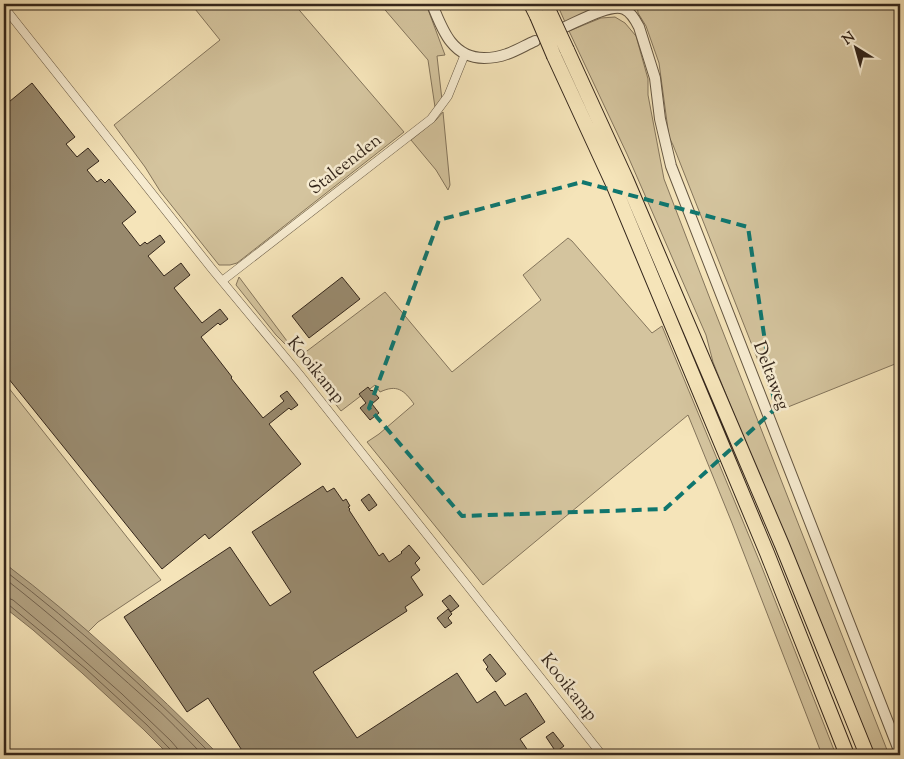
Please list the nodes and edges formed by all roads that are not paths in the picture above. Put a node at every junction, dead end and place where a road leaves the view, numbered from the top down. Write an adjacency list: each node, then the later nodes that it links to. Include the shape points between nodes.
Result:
1 (432, 4): 8 (street, via 449,41)
2 (626, 6): 5 (street, via 608,9); 10 (street, Deltaweg, via 639,27 655,78 671,166)
3 (4, 8): 9 (street, Kooikamp)
4 (541, 9): 7 (highway, bridge)
5 (565, 27)
6 (535, 41): 8 (street, via 494,58 475,58)
7 (561, 53): 12 (highway); 13 (highway, via 630,188 782,545)
8 (465, 54): 9 (street, Staleenden, via 448,96 430,119)
9 (222, 281): 11 (street, Kooikamp)
10 (900, 753)
11 (602, 755)
12 (847, 755)
13 (867, 755)

